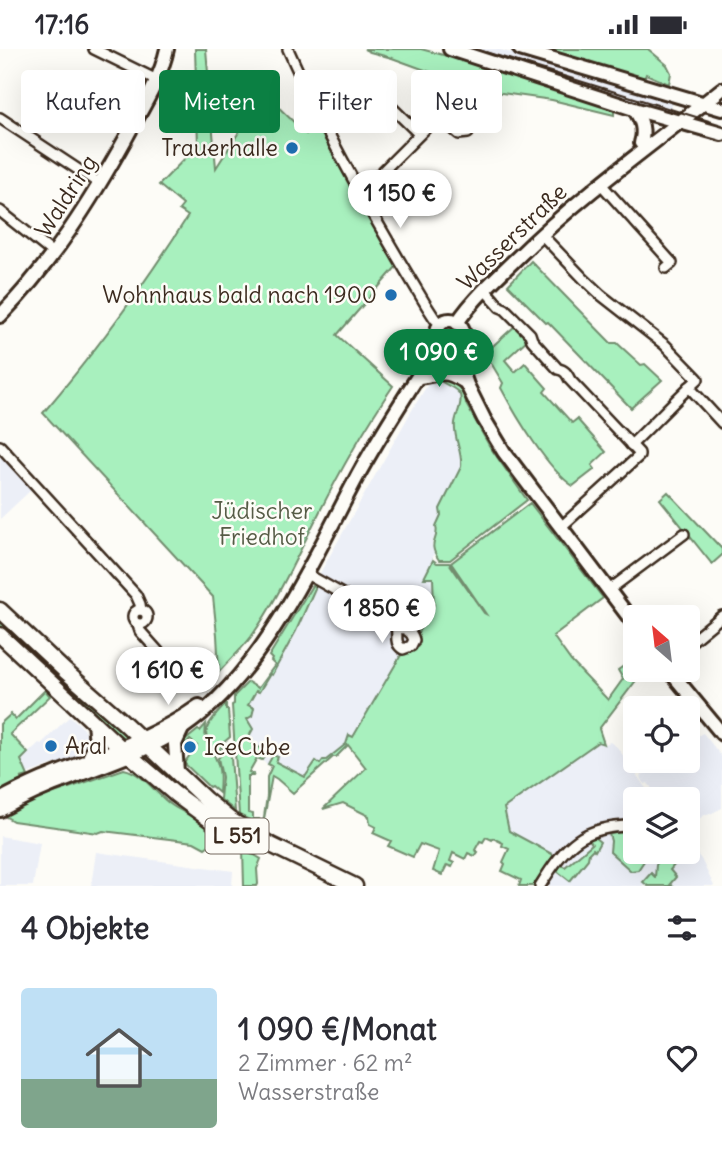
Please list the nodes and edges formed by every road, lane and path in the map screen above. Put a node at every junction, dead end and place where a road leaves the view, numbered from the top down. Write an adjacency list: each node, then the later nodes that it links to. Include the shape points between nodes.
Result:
1 (167, 49): 7 (main road, Waldring)
2 (288, 49): 22 (street)
3 (450, 49): 10 (main road)
4 (520, 49): 9 (main road)
5 (98, 50): 7 (street)
6 (722, 79): 9 (main road, Wasserstraße)
7 (157, 81): 21 (main road, Waldring)
8 (722, 89): 9 (main road, Wasserstraße)
9 (699, 102): 11 (main road); 14 (main road, Wasserstraße)
10 (634, 109): 14 (main road); 19 (main road, via 642,123)
11 (722, 109)
12 (397, 115): 17 (street)
13 (0, 118): 21 (street)
14 (675, 121): 18 (main road); 19 (main road, Wasserstraße); 20 (main road, Wasserstraße)
15 (458, 133): 16 (street)
16 (468, 133)
17 (419, 134): 22 (street, via 379,175)
18 (722, 134)
19 (641, 143): 20 (main road, Wasserstraße)
20 (605, 180): 24 (main road, Wasserstraße); 26 (street, Wasserstraße, via 672,263)
21 (100, 184): 25 (main road, Waldring)
22 (359, 187): 30 (street)
23 (0, 211): 25 (street)
24 (541, 235): 27 (main road, Wasserstraße); 34 (street, via 583,279 690,370 698,379)
25 (54, 254): 28 (main road, Waldring)
26 (666, 268)
27 (485, 290): 29 (main road, Wasserstraße); 36 (street)
28 (0, 316)
29 (457, 323): 30 (main road, Wasserstraße); 31 (main road, Wasserstraße, via 461,340)
30 (441, 324): 31 (main road, via 437,336)
31 (447, 345): 32 (main road, Wasserstraße, via 433,353); 33 (main road)
32 (416, 379): 33 (street, via 446,374); 40 (main road, Wasserstraße, via 377,440)
33 (467, 385): 38 (main road, via 504,452)
34 (688, 387): 35 (street); 36 (street)
35 (722, 423)
36 (631, 445): 38 (street, via 639,456)
37 (0, 446): 50 (street, via 136,595 141,610 132,618)
38 (561, 527): 41 (main road)
39 (684, 534): 41 (street)
40 (305, 573): 45 (street); 48 (main road, Wasserstraße)
41 (609, 590): 42 (main road)
42 (623, 609)
43 (0, 610): 54 (main road, L 551)
44 (722, 616): 46 (street)
45 (397, 627)
46 (700, 634)
47 (0, 635): 51 (main road, L 551)
48 (238, 675): 53 (main road, Wasserstraße, via 212,705); 54 (main road, Wasserstraße)
49 (681, 683): 52 (main road)
50 (187, 684)
51 (94, 723): 55 (main road, L 551); 56 (main road, via 96,743)
52 (720, 727)
53 (183, 728): 54 (main road, Wasserstraße); 57 (main road, via 175,744)
54 (146, 743): 55 (main road, Wasserstraße); 57 (main road, L 551)
55 (124, 751): 56 (main road, Wasserstraße); 59 (main road, Wasserstraße); 61 (main road, L 551, via 217,825)
56 (88, 760): 58 (main road, Wasserstraße)
57 (177, 772): 62 (main road, L 551, via 241,827)
58 (0, 800)
59 (0, 810)
60 (623, 826): 63 (street, via 591,831 570,845)
61 (334, 886)
62 (355, 886)
63 (540, 886)

